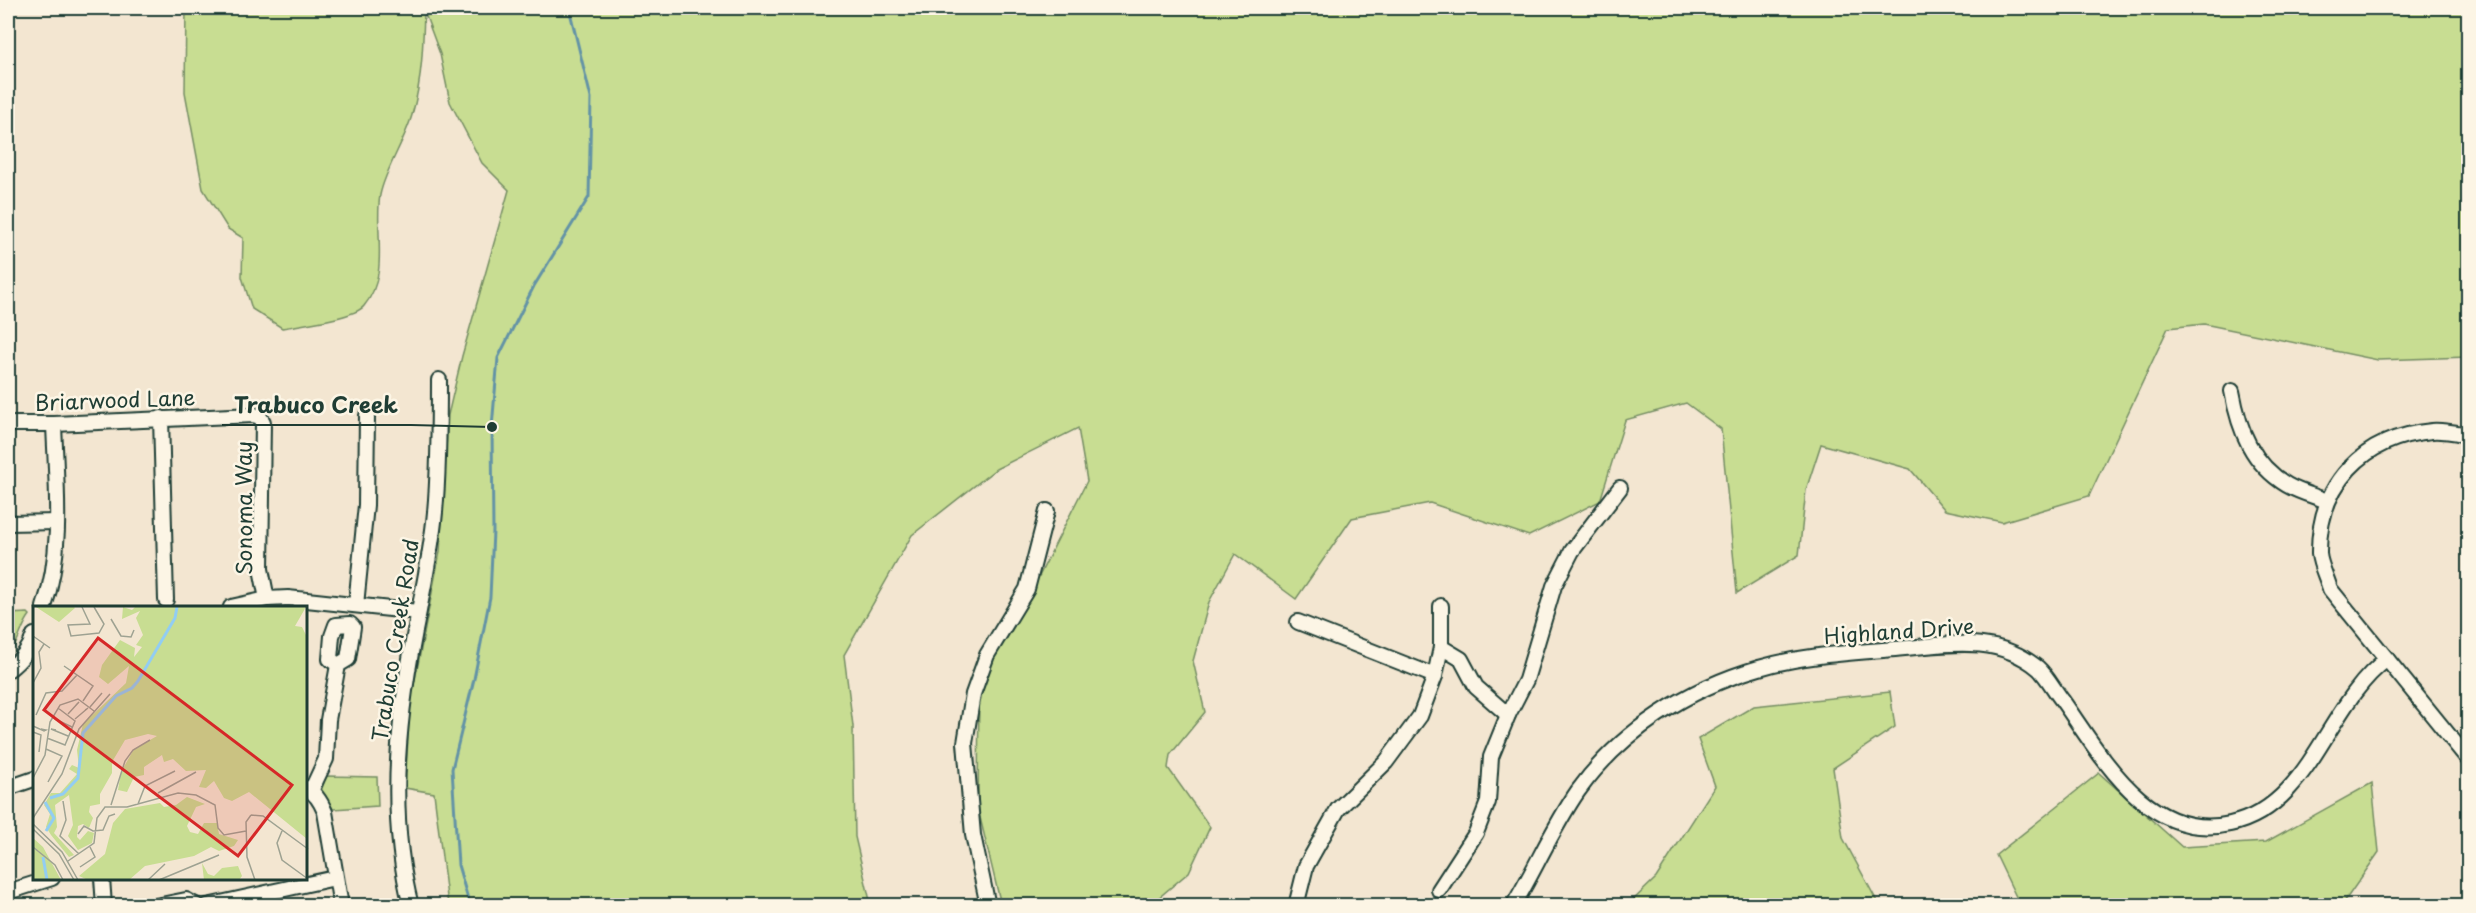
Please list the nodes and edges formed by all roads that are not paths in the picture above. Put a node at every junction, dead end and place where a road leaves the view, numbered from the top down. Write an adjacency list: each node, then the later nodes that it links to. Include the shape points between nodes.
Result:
1 (439, 380): 20 (street, Trabuco Creek Road, via 435,513)
2 (2232, 391): 10 (street, via 2247,445 2262,465 2288,486)
3 (367, 415): 16 (street, via 366,505)
4 (260, 417): 5 (street, Briarwood Lane); 14 (street, Sonoma Way, via 261,569)
5 (161, 418): 7 (street, Briarwood Lane); 15 (street)
6 (8, 424): 7 (street, Briarwood Lane)
7 (54, 424): 12 (street)
8 (2469, 435): 10 (street, via 2434,430 2370,449 2344,472)
9 (1620, 488): 28 (street, via 1572,551 1554,586 1526,680)
10 (2327, 501): 24 (street, via 2319,556 2330,589)
11 (1047, 511): 44 (street, via 1027,589 987,656 973,694 965,743 973,835)
12 (57, 522): 13 (street); 17 (street, via 53,576)
13 (8, 524)
14 (267, 599): 16 (street, via 288,597); 18 (street)
15 (166, 600)
16 (356, 605): 20 (street)
17 (44, 606)
18 (236, 606)
19 (1440, 606): 23 (street)
20 (418, 612): 43 (street, Trabuco Creek Road, via 398,745 401,848)
21 (1298, 622): 27 (street)
22 (33, 642): 26 (street)
23 (1441, 647): 27 (street); 28 (street, via 1461,659 1476,687)
24 (2387, 659): 29 (street); 46 (street, Highland Drive, via 2362,682 2296,780 2275,803 2230,824 2208,826 2164,816 2144,803 2114,772 2039,669 2006,649 1976,642 1822,656 1762,667 1677,703 1654,717 1601,762 1556,827)
25 (338, 665): 32 (street, via 326,759)
26 (8, 670)
27 (1435, 676): 45 (street, via 1420,716 1393,753 1338,809 1306,866)
28 (1508, 715): 36 (street, via 1491,757 1488,802 1476,833)
29 (2469, 759)
30 (33, 779): 31 (street)
31 (8, 788)
32 (309, 790): 33 (street, via 325,812)
33 (335, 878): 41 (street); 42 (street)
34 (49, 880): 37 (street)
35 (102, 880): 38 (street)
36 (1439, 890)
37 (8, 892)
38 (104, 906)
39 (156, 906): 40 (street, via 186,900)
40 (197, 906)
41 (207, 906)
42 (341, 906)
43 (411, 906)
44 (988, 906)
45 (1296, 906)
46 (1513, 906)

